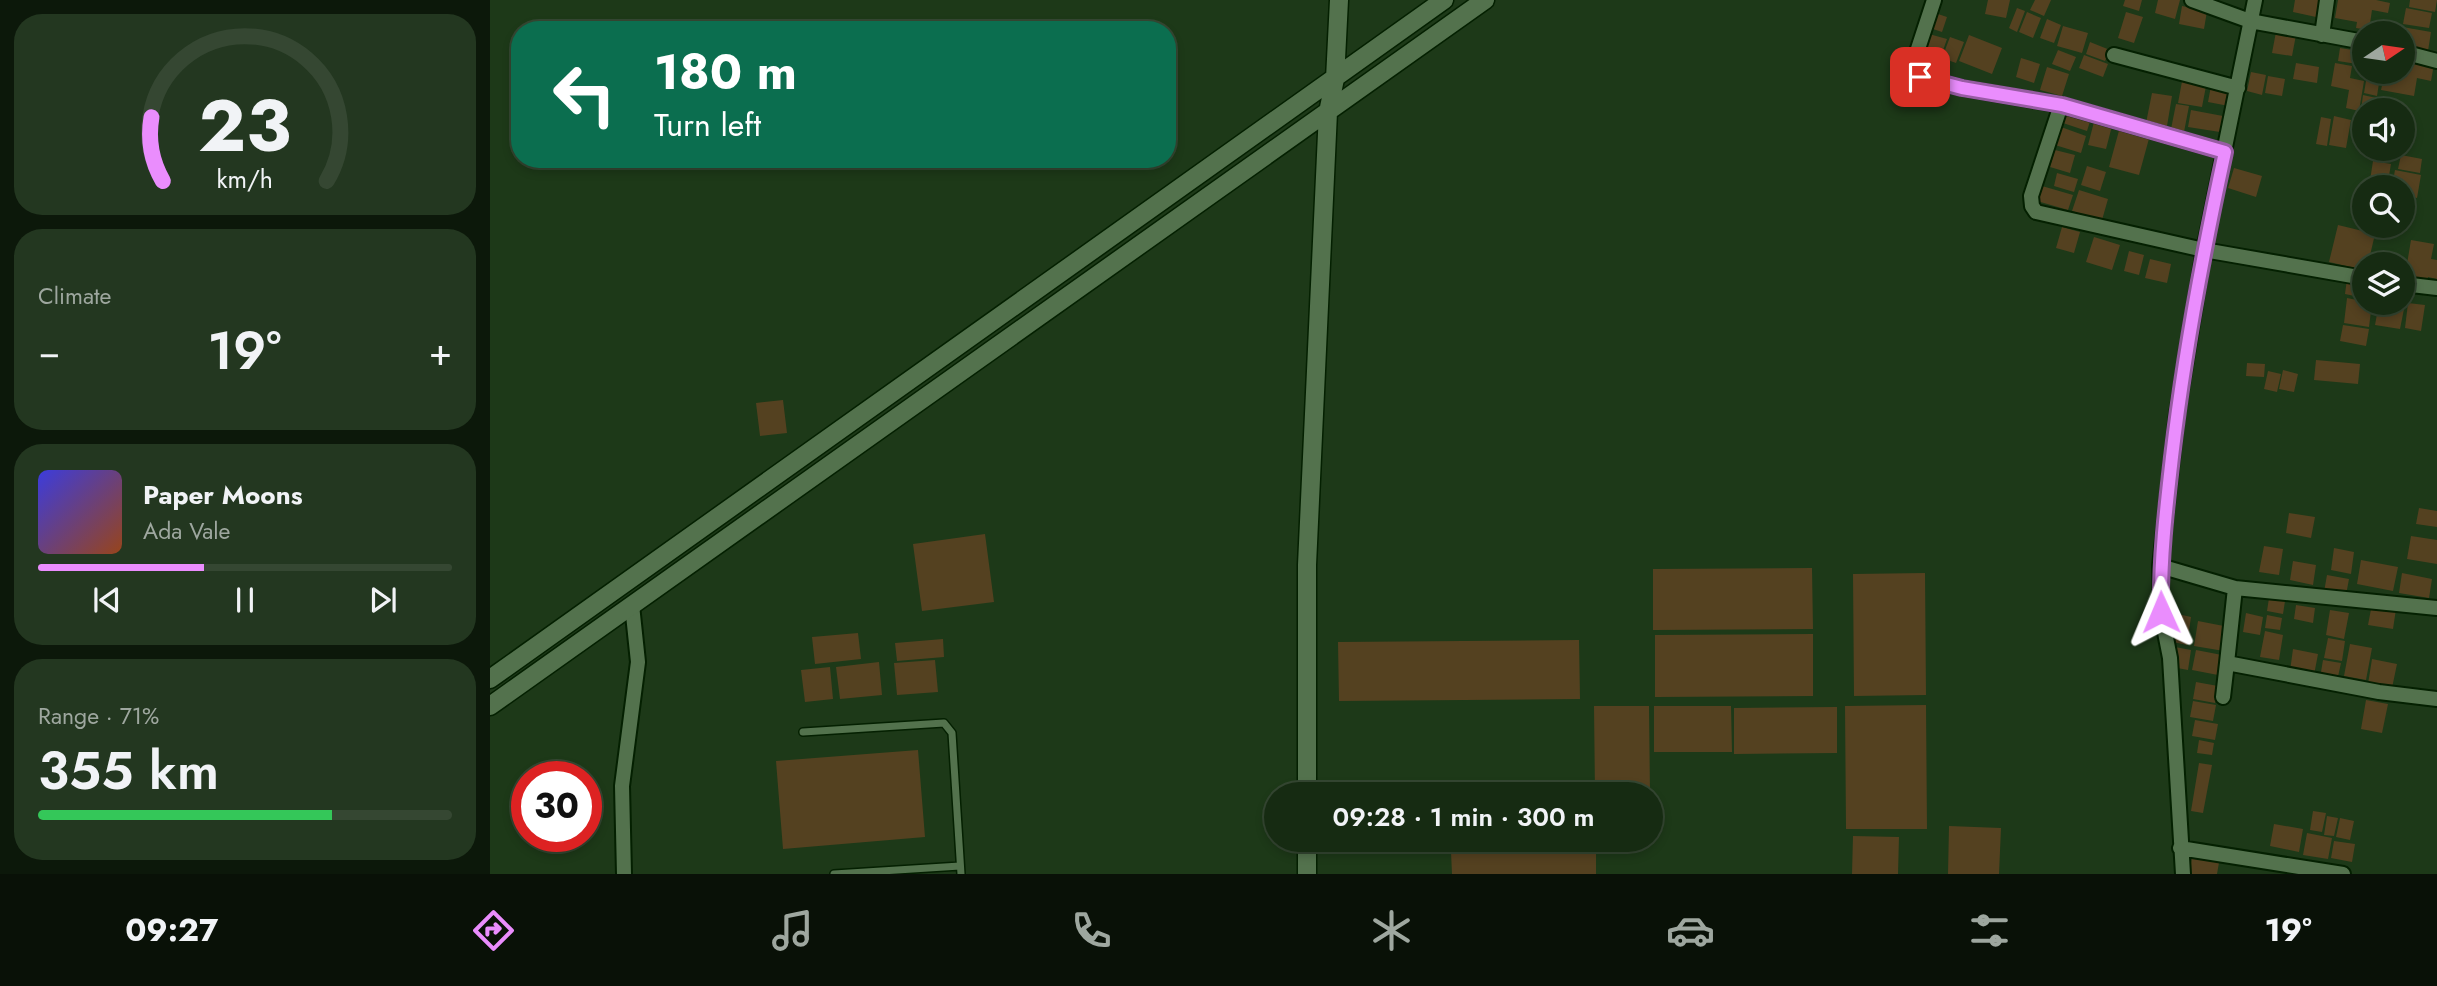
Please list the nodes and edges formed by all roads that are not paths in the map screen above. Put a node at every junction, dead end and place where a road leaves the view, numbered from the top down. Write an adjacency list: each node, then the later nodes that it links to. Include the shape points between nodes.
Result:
1 (1339, 0): 14 (street)
2 (1444, 0): 14 (street)
3 (1485, 0): 17 (street)
4 (1934, 0): 16 (street, via 1914,61 1916,75)
5 (2192, 0): 8 (street)
6 (2255, 0): 8 (street)
7 (2327, 0): 9 (street)
8 (2250, 21): 9 (street); 15 (street)
9 (2322, 35): 10 (street)
10 (2352, 40)
11 (2114, 55): 15 (street)
12 (2415, 55): 13 (street)
13 (2437, 60)
14 (1335, 79): 17 (street); 28 (street)
15 (2238, 88): 18 (street)
16 (2062, 105): 18 (street); 19 (street, via 2031,195 2036,212)
17 (1328, 112): 25 (street); 33 (street, via 1307,565)
18 (2225, 152): 19 (street)
19 (2204, 250): 20 (street); 23 (street, via 2177,414)
20 (2352, 276)
21 (2415, 285): 22 (street)
22 (2437, 288)
23 (2160, 566): 24 (street); 34 (street, via 2161,612 2171,658)
24 (2235, 587): 26 (street); 27 (street)
25 (632, 605): 31 (street); 38 (street, via 638,662 622,786)
26 (2437, 608)
27 (2227, 663): 29 (street); 30 (street)
28 (490, 679)
29 (2223, 697)
30 (2437, 699)
31 (490, 706)
32 (803, 732): 36 (lane, via 944,723 952,733)
33 (1307, 782)
34 (2180, 848): 37 (street); 41 (street)
35 (1307, 852): 40 (street)
36 (960, 870): 39 (lane)
37 (2325, 873): 42 (street)
38 (624, 874)
39 (834, 874)
40 (1307, 874)
41 (2183, 874)
42 (2343, 874)

